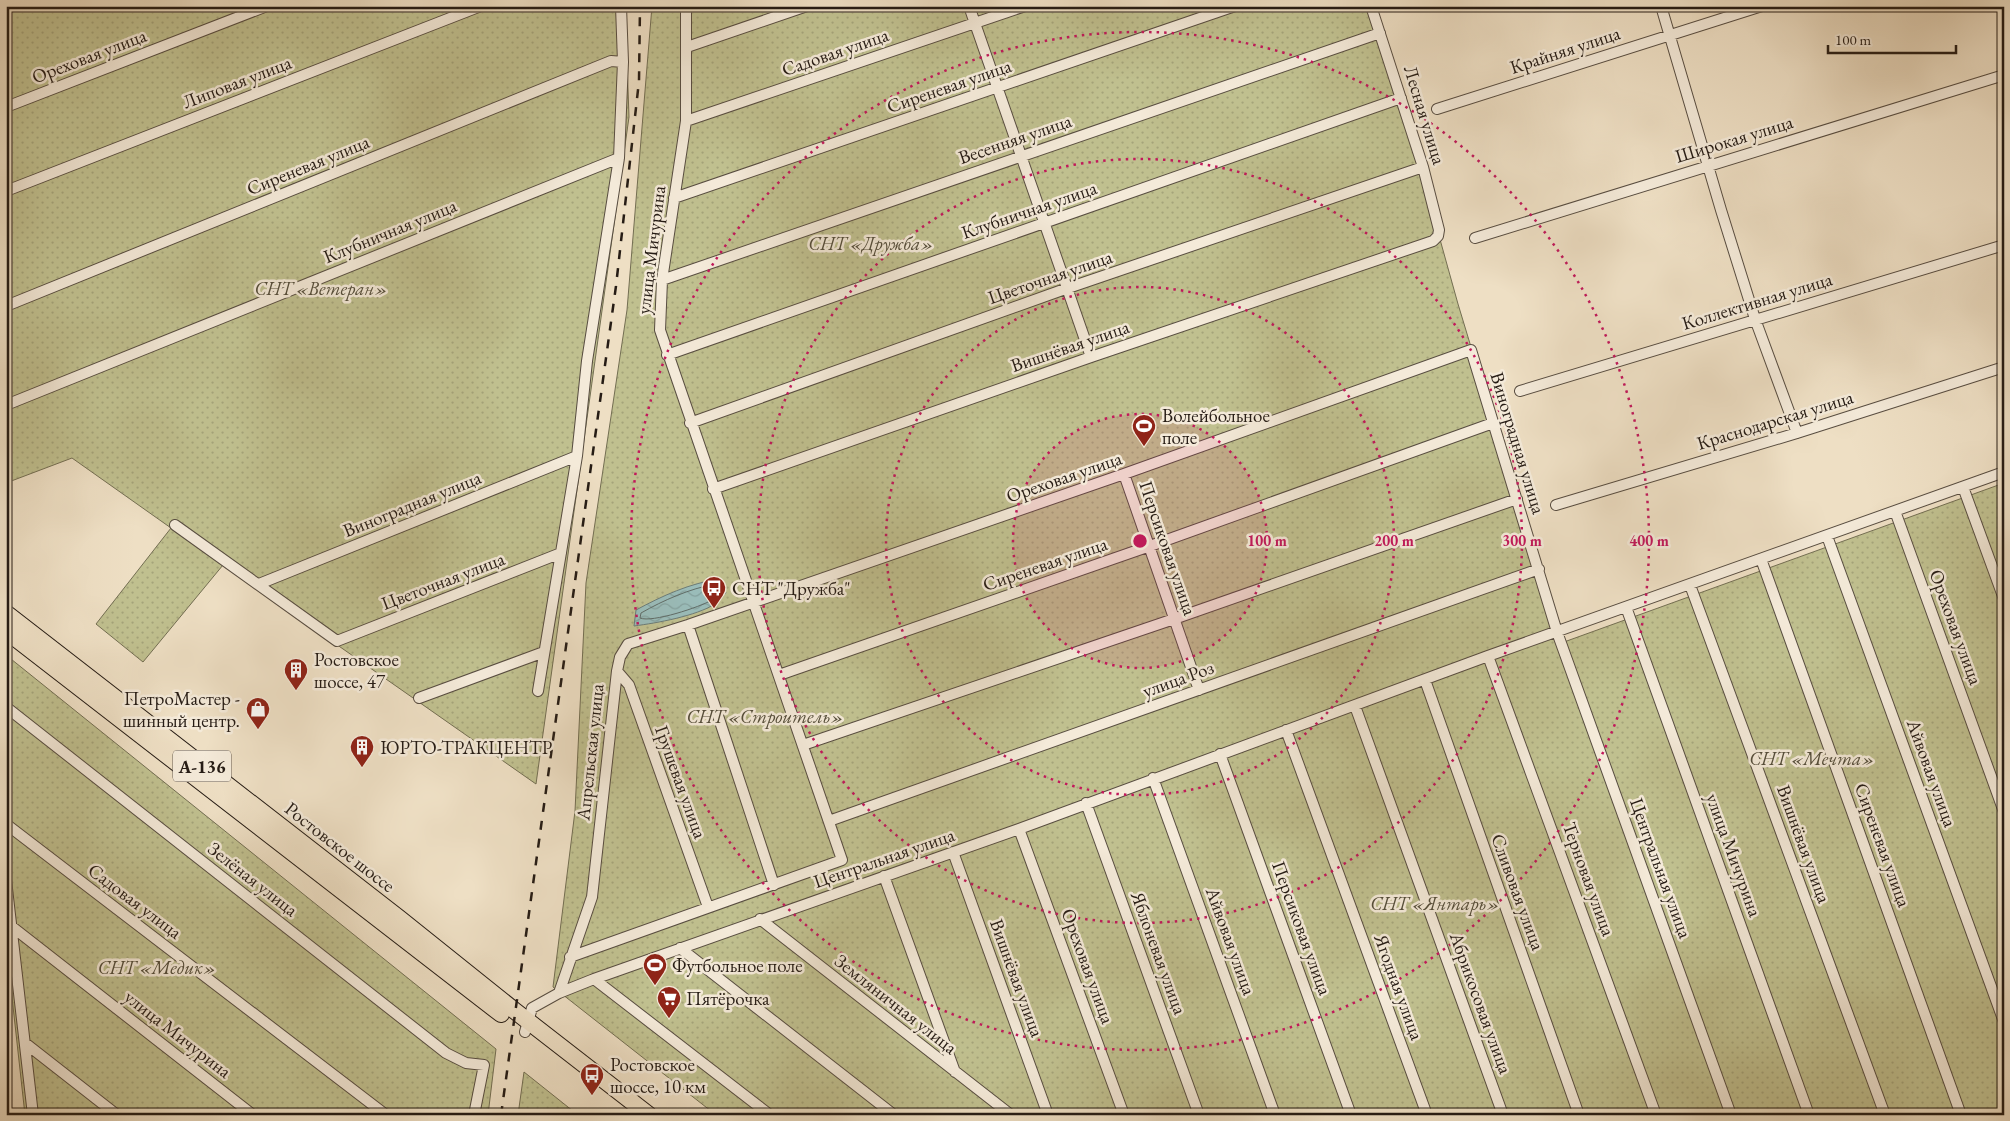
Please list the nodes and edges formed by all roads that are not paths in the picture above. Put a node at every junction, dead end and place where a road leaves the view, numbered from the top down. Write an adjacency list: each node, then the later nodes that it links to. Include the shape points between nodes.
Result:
1 (14, 6): 13 (street)
2 (268, 6): 22 (street, Ореховая улица)
3 (481, 6): 29 (street, Липовая улица)
4 (621, 6): 18 (street)
5 (686, 6): 17 (street, улица Мичурина)
6 (807, 6): 17 (street)
7 (970, 6): 14 (street)
8 (1025, 6): 14 (street, Садовая улица)
9 (1235, 6): 20 (street, Сиреневая улица)
10 (1371, 6): 15 (street, Лесная улица)
11 (1661, 6): 16 (street)
12 (1762, 6): 16 (street, Крайняя улица)
13 (6, 8)
14 (975, 23): 20 (street); 24 (street, Садовая улица)
15 (1380, 33): 21 (street, Лесная улица); 25 (street, Весенняя улица)
16 (1670, 35): 23 (street, Крайняя улица); 27 (street)
17 (686, 47): 24 (street, улица Мичурина)
18 (623, 62): 26 (street); 37 (street, Сиреневая улица, via 611,61)
19 (2004, 75): 27 (street, Широкая улица)
20 (998, 88): 25 (street); 30 (street, Сиреневая улица)
21 (1402, 98): 28 (street, Лесная улица); 31 (street, Клубничная улица)
22 (6, 107)
23 (1437, 109)
24 (686, 121): 30 (street, улица Мичурина)
25 (1022, 155): 31 (street); 35 (street, Весенняя улица)
26 (619, 158): 44 (street, Клубничная улица); 48 (street, via 587,361)
27 (1708, 165): 33 (street, Широкая улица); 38 (street)
28 (1423, 167): 32 (street, Лесная улица); 36 (street, Цветочная улица)
29 (6, 191)
30 (674, 198): 35 (street, улица Мичурина)
31 (1045, 222): 36 (street); 40 (street, Клубничная улица)
32 (1438, 236): 41 (street, Вишнёвая улица, via 1433,241)
33 (1475, 238)
34 (2004, 245): 38 (street, Коллективная улица)
35 (662, 280): 40 (street, улица Мичурина, via 660,330)
36 (1068, 288): 41 (street); 45 (street, Цветочная улица)
37 (6, 306)
38 (1755, 320): 43 (street, Коллективная улица); 47 (street)
39 (1471, 350): 46 (street, Виноградная улица); 50 (street, Ореховая улица)
40 (668, 355): 45 (street, улица Мичурина)
41 (1091, 357): 52 (street, Вишнёвая улица)
42 (2004, 366): 47 (street, Краснодарская улица)
43 (1520, 391)
44 (6, 405)
45 (690, 422): 52 (street, улица Мичурина)
46 (1493, 423): 53 (street, Виноградная улица); 58 (street, Сиреневая улица)
47 (1797, 433): 54 (street, Краснодарская улица)
48 (577, 456): 59 (street); 62 (street, Виноградная улица)
49 (2004, 472): 51 (street, Центральная улица)
50 (1124, 474): 58 (street, Персиковая улица); 65 (street, Ореховая улица)
51 (1963, 487): 55 (street, Центральная улица); 64 (street)
52 (713, 489): 65 (street, улица Мичурина)
53 (1516, 499): 61 (street, Виноградная улица); 67 (street)
54 (1556, 505)
55 (1895, 511): 57 (street, Центральная улица); 86 (street, Ореховая улица)
56 (175, 524): 62 (street)
57 (1827, 536): 60 (street, Центральная улица); 101 (street, Айвовая улица)
58 (1150, 546): 67 (street, Персиковая улица); 74 (street, Сиреневая улица)
59 (561, 553): 62 (street, Цветочная улица, via 337,640); 71 (street)
60 (1761, 559): 63 (street, Центральная улица); 127 (street, Сиреневая улица)
61 (1539, 569): 70 (street, Виноградная улица); 76 (street, улица Роз)
62 (259, 584)
63 (1690, 585): 66 (street, Центральная улица); 126 (street, Вишнёвая улица)
64 (2004, 599)
65 (753, 603): 69 (street, Апрельская улица); 74 (street, улица Мичурина)
66 (1626, 607): 70 (street, Центральная улица); 125 (street, улица Мичурина)
67 (1174, 619): 76 (street, Персиковая улица); 82 (street)
68 (7, 621): 102 (highway, Ростовское шоссе / А-136, via 399,918)
69 (688, 625): 73 (street, Апрельская улица, via 628,644); 93 (street)
70 (1557, 632): 72 (street, Центральная улица); 124 (street, Центральная улица)
71 (544, 652): 77 (street); 78 (street)
72 (1488, 656): 75 (street, Центральная улица); 123 (street, Терновая улица)
73 (617, 670): 94 (street, Грушевая улица, via 628,685); 98 (street, Апрельская улица, via 592,896)
74 (779, 675): 82 (street, улица Мичурина)
75 (1425, 680): 79 (street, Центральная улица); 122 (street, Сливовая улица)
76 (1199, 690): 87 (street, улица Роз)
77 (538, 691)
78 (419, 698)
79 (1355, 706): 81 (street, Центральная улица); 121 (street, Абрикосовая улица)
80 (6, 707): 109 (street, Зелёная улица, via 446,1053 466,1063 484,1065)
81 (1286, 730): 83 (street, Центральная улица); 120 (street, Ягодная улица)
82 (803, 745): 87 (street, улица Мичурина)
83 (1220, 754): 84 (street, Центральная улица); 119 (street, Персиковая улица)
84 (1153, 778): 85 (street, Центральная улица); 118 (street, Айвовая улица)
85 (1086, 803): 89 (street, Центральная улица); 117 (street, Яблоневая улица)
86 (2004, 812)
87 (828, 821): 93 (street, улица Мичурина, via 842,860)
88 (6, 824): 108 (street, Садовая улица)
89 (1019, 828): 90 (street, Центральная улица); 116 (street, Ореховая улица)
90 (953, 852): 91 (street, Центральная улица); 115 (street, Вишнёвая улица)
91 (884, 876): 95 (street, Центральная улица); 104 (street)
92 (6, 880): 96 (street)
93 (774, 885): 94 (street)
94 (708, 907): 98 (street)
95 (760, 919): 97 (street, Центральная улица); 104 (street, Земляничная улица)
96 (11, 926): 103 (street); 107 (street, улица Мичурина)
97 (680, 948): 99 (street, Центральная улица); 113 (street)
98 (570, 957): 100 (street, Апрельская улица)
99 (594, 979): 100 (street, Центральная улица); 112 (street)
100 (558, 993): 102 (street, Центральная улица, via 532,1008)
101 (2004, 1022)
102 (526, 1027): 110 (highway, Ростовское шоссе / А-136); 111 (highway, Ростовское шоссе / А-136)
103 (25, 1043): 105 (street); 106 (street)
104 (956, 1073): 114 (street, Земляничная улица)
105 (33, 1115)
106 (117, 1115)
107 (253, 1115)
108 (386, 1115)
109 (474, 1115)
110 (631, 1115)
111 (649, 1115)
112 (770, 1115)
113 (894, 1115)
114 (1011, 1115)
115 (1048, 1115)
116 (1124, 1115)
117 (1199, 1115)
118 (1275, 1115)
119 (1350, 1115)
120 (1427, 1115)
121 (1503, 1115)
122 (1579, 1115)
123 (1656, 1115)
124 (1731, 1115)
125 (1809, 1115)
126 (1885, 1115)
127 (1961, 1115)

